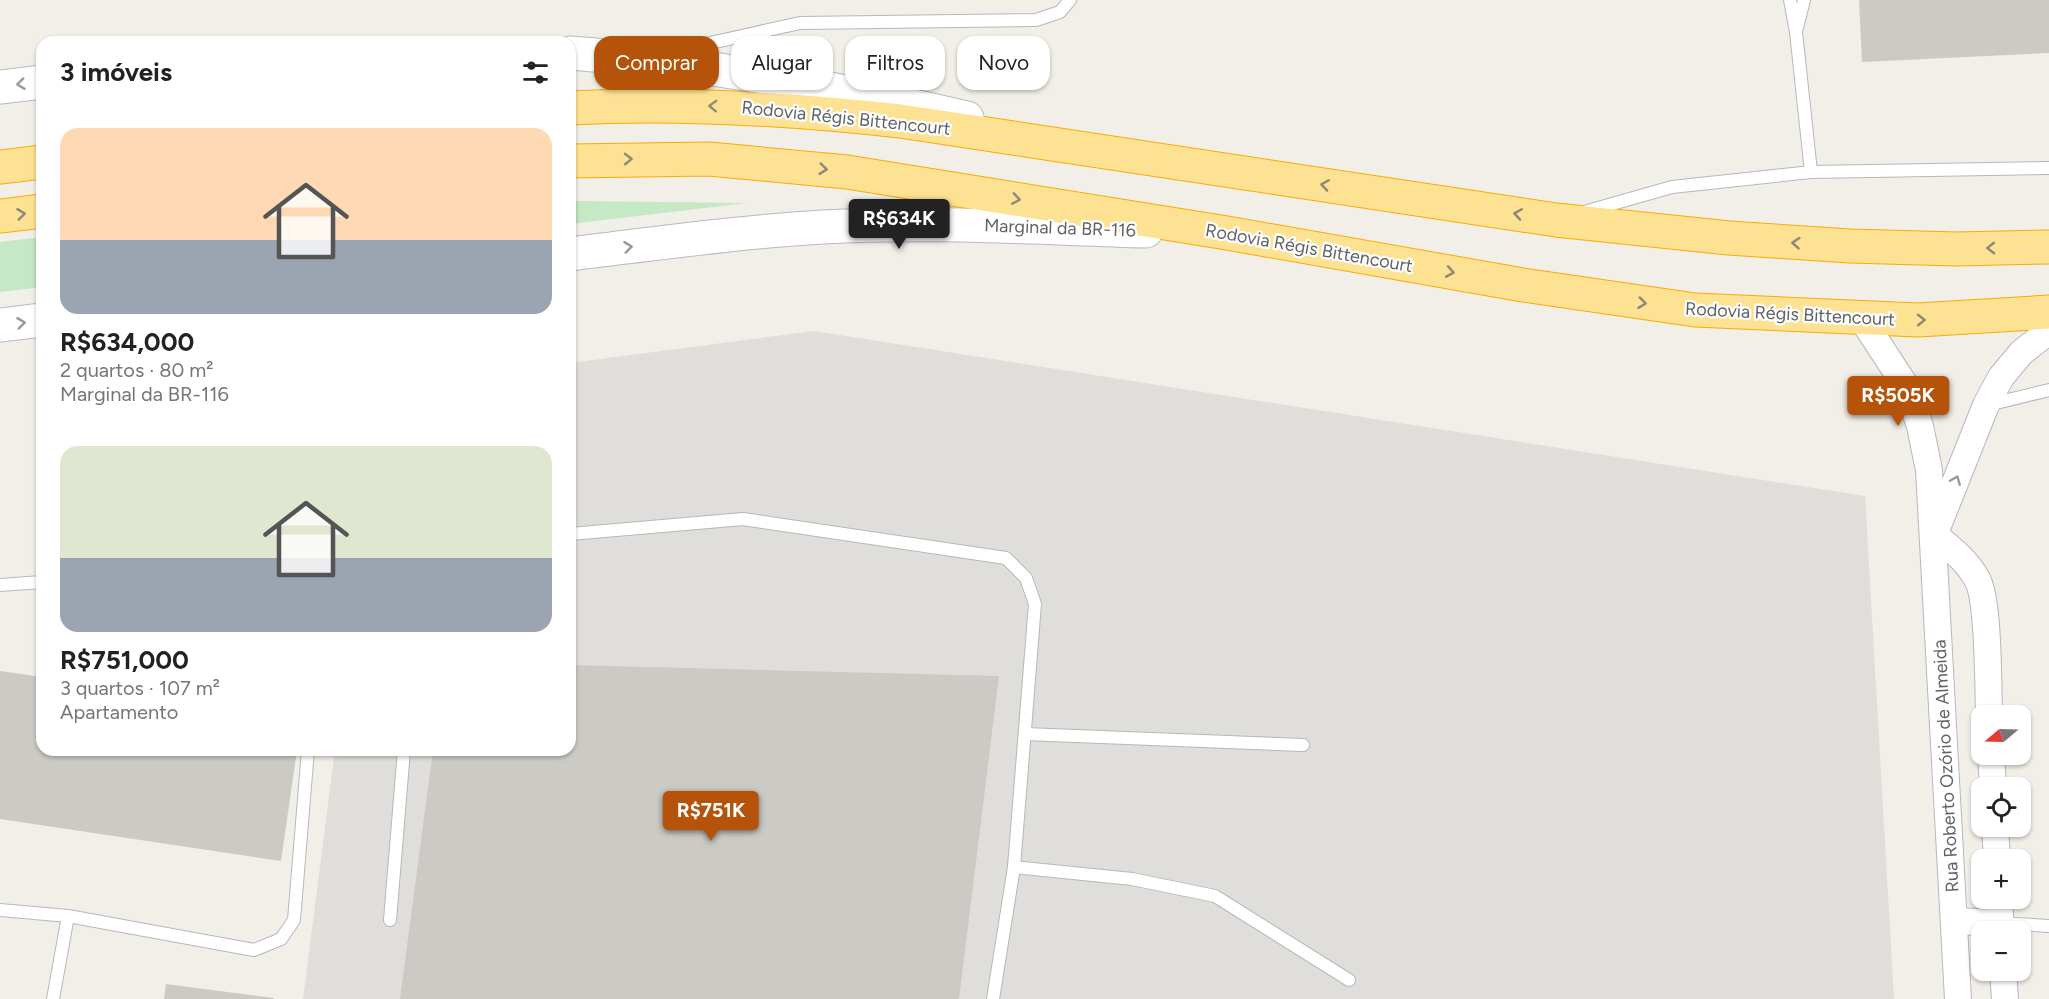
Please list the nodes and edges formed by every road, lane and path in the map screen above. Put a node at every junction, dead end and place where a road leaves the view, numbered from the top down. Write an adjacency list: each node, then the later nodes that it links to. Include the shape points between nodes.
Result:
1 (1070, 0): 5 (lane, via 1060,12 1036,20 800,23)
2 (1790, 0): 4 (lane)
3 (1804, 0): 4 (lane)
4 (1796, 32): 17 (lane)
5 (719, 41)
6 (576, 53): 7 (main road)
7 (594, 55)
8 (719, 70): 12 (main road, via 850,91)
9 (36, 83): 10 (main road, one-way to 10)
10 (0, 87)
11 (576, 108): 12 (highway, Rodovia Régis Bittencourt, one-way to 11, via 815,111 713,106)
12 (1125, 154): 20 (highway, Rodovia Régis Bittencourt, one-way to 12)
13 (576, 161): 21 (highway, Rodovia Régis Bittencourt, one-way to 21, via 709,159 825,169)
14 (36, 163): 15 (highway)
15 (0, 167)
16 (2049, 168): 17 (lane)
17 (1812, 172): 20 (lane, via 1672,187)
18 (36, 212): 19 (highway, one-way to 18)
19 (0, 216)
20 (1556, 220): 22 (highway, Rodovia Régis Bittencourt, one-way to 20, via 1850,246)
21 (1227, 233): 23 (main road, Marginal da BR-116, one-way to 21, via 739,233 916,224); 25 (highway, Rodovia Régis Bittencourt, one-way to 25, via 1604,298 1695,310)
22 (2049, 247)
23 (576, 253)
24 (2049, 312): 25 (highway, Rodovia Régis Bittencourt, one-way to 24, via 1918,320)
25 (1862, 319): 32 (street, Rua Roberto Ozório de Almeida, via 1908,388 1929,470)
26 (36, 321): 27 (main road, one-way to 26)
27 (0, 325)
28 (2049, 331): 30 (street, Rua Roberto Ozório de Almeida, via 2022,352 2001,377)
29 (2049, 390): 30 (lane)
30 (1986, 405): 32 (street, Rua Roberto Ozório de Almeida, one-way to 30)
31 (576, 533): 36 (lane, via 743,519 1006,558 1026,578 1035,604)
32 (1934, 534): 35 (street, via 1966,562 1979,583); 45 (street, Rua Roberto Ozório de Almeida)
33 (36, 582): 34 (lane)
34 (0, 585)
35 (1988, 705)
36 (1025, 734): 37 (lane); 40 (lane)
37 (1303, 745)
38 (308, 756): 42 (lane, via 294,920 281,939 254,950)
39 (404, 756): 44 (lane)
40 (1014, 867): 47 (lane, via 1132,879 1215,896); 50 (lane)
41 (0, 910): 42 (lane)
42 (68, 916): 49 (lane)
43 (2000, 918): 45 (street); 46 (lane)
44 (390, 920)
45 (1954, 921): 51 (street, Rua Roberto Ozório de Almeida)
46 (2049, 926)
47 (1349, 980)
48 (2004, 981): 52 (street)
49 (53, 999)
50 (993, 999)
51 (1958, 999)
52 (2005, 999)

